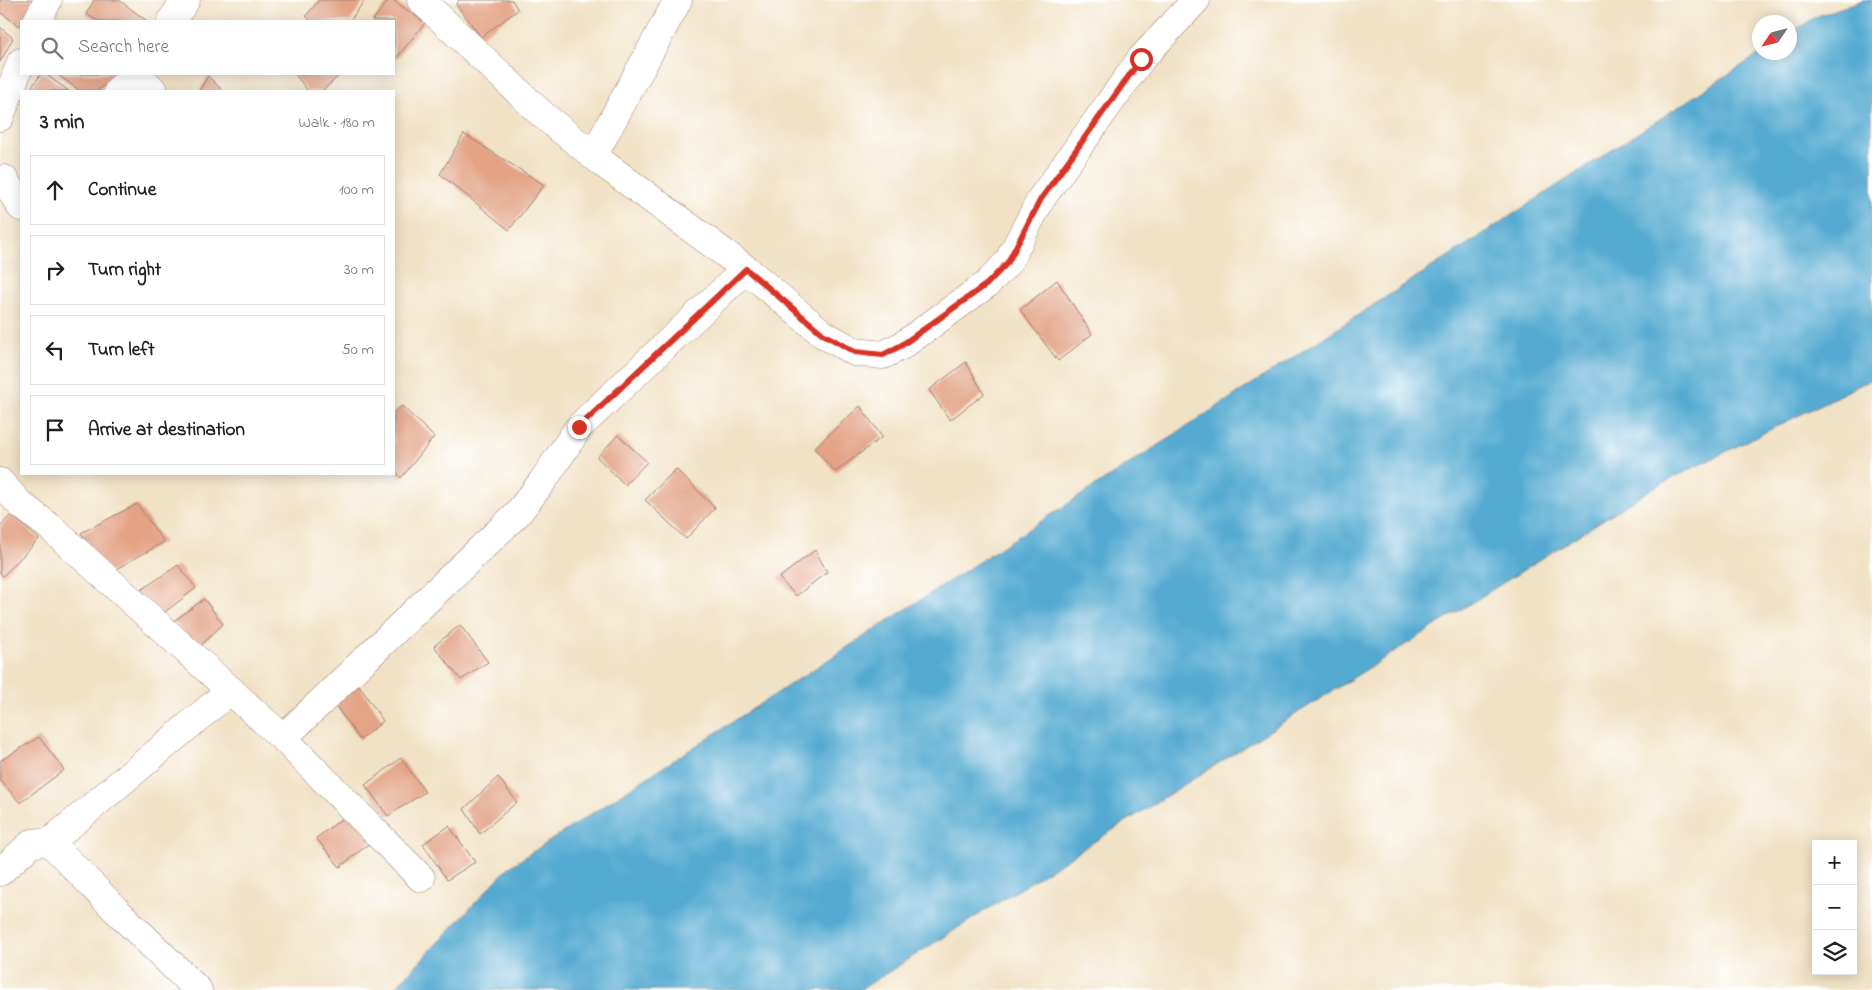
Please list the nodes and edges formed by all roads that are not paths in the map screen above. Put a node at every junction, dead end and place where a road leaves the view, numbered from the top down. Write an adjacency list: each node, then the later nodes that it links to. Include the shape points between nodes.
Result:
1 (48, 0): 6 (street)
2 (186, 0): 7 (street)
3 (421, 0): 14 (street, via 544,116)
4 (678, 0): 14 (street)
5 (1196, 0): 17 (street, via 1135,67 1041,199 1008,262 987,284 902,345 883,355 855,352 823,334)
6 (38, 20)
7 (172, 20)
8 (20, 65): 13 (street)
9 (134, 75): 11 (street)
10 (136, 75): 12 (street)
11 (119, 90)
12 (153, 90)
13 (0, 117)
14 (593, 156): 17 (street)
15 (8, 176): 16 (street)
16 (20, 205)
17 (746, 269): 20 (street, via 579,427 518,513)
18 (0, 482): 19 (street, via 20,504 50,527)
19 (231, 690): 20 (street); 21 (street)
20 (282, 738): 23 (street)
21 (50, 842): 22 (street, via 32,844); 24 (street)
22 (0, 872)
23 (421, 878)
24 (198, 990)

